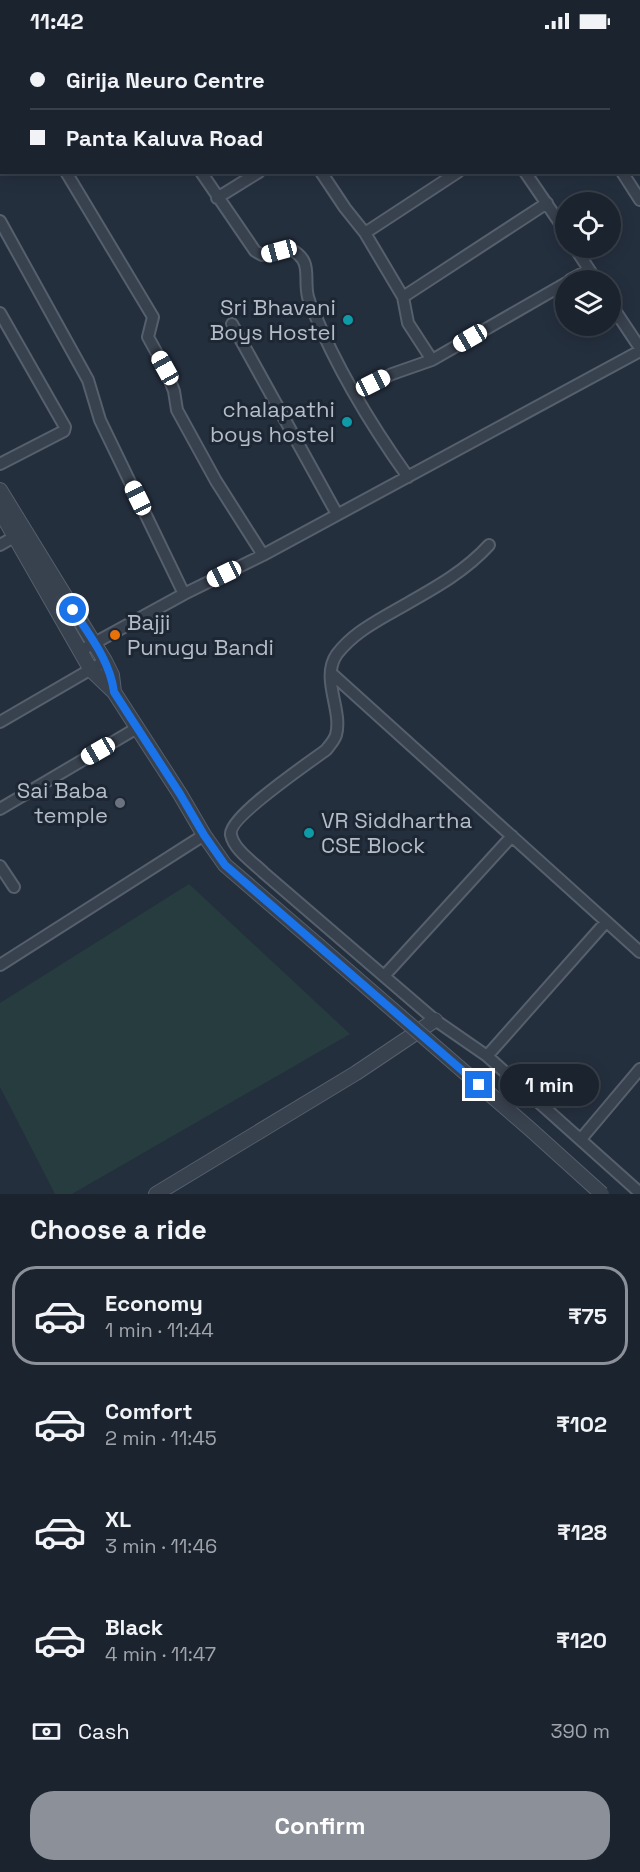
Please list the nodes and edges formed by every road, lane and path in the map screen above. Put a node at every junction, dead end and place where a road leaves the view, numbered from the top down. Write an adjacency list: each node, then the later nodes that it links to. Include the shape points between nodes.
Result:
1 (67, 174): 32 (street, via 153,317 148,337 165,368 177,410)
2 (202, 174): 8 (street)
3 (256, 174): 8 (street)
4 (324, 174): 13 (street)
5 (455, 174): 13 (street)
6 (526, 174): 10 (street)
7 (624, 174): 9 (street)
8 (217, 198): 23 (street, via 255,251 262,255 290,249 300,256 306,266 311,305)
9 (640, 200)
10 (547, 203): 11 (street); 17 (street)
11 (555, 215)
12 (0, 220): 33 (street, via 88,380 100,420)
13 (365, 233): 17 (street)
14 (581, 258): 15 (street)
15 (589, 270)
16 (555, 289): 22 (street)
17 (404, 297): 22 (street, via 408,323)
18 (0, 313): 24 (street, via 65,428)
19 (621, 320): 21 (street)
20 (232, 324): 28 (street)
21 (640, 350): 25 (street)
22 (432, 360): 23 (street)
23 (355, 392): 25 (street)
24 (0, 464)
25 (408, 477): 28 (street)
26 (0, 490): 34 (street)
27 (0, 511): 29 (street)
28 (337, 514): 32 (street)
29 (14, 537): 30 (street); 35 (street)
30 (0, 545)
31 (489, 545): 38 (street, via 467,567 360,631 335,657)
32 (263, 555): 33 (street)
33 (184, 594): 34 (street)
34 (95, 644): 35 (street); 36 (street)
35 (80, 651): 37 (street)
36 (105, 661): 37 (street); 39 (street)
37 (91, 670): 39 (street); 40 (street)
38 (331, 673): 44 (street); 50 (street, via 337,723 334,739 326,750 256,802 237,820 231,835 264,873)
39 (114, 692): 41 (street)
40 (0, 722)
41 (137, 728): 42 (street); 43 (street)
42 (0, 809)
43 (204, 835): 49 (street); 57 (street, bridge, via 225,865)
44 (512, 836): 47 (street); 50 (street)
45 (0, 866): 46 (street)
46 (14, 887)
47 (606, 922): 48 (street); 52 (street)
48 (640, 952)
49 (0, 964)
50 (385, 975): 51 (street)
51 (435, 1020): 52 (street); 56 (street, via 356,1073)
52 (487, 1056): 54 (street)
53 (640, 1070): 54 (street)
54 (580, 1139): 55 (street)
55 (640, 1193)
56 (156, 1194)
57 (602, 1194)

